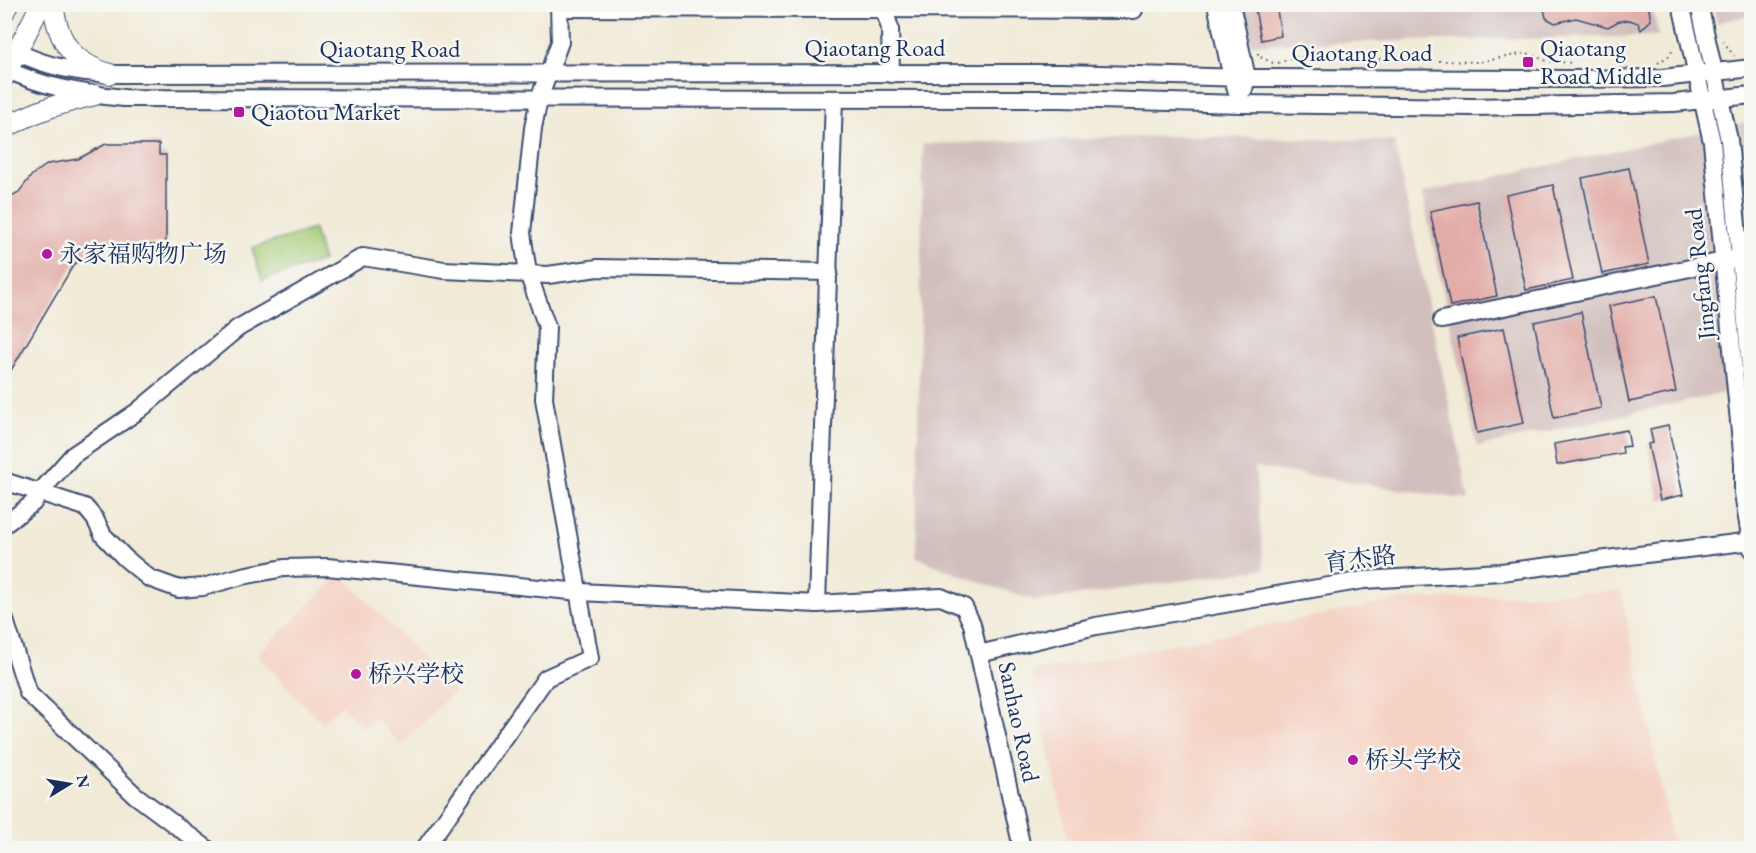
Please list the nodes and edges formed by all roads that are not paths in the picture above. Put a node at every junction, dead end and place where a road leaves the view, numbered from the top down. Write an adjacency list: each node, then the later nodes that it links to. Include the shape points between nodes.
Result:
1 (8, 4): 11 (main road)
2 (41, 4): 12 (main road)
3 (53, 4): 16 (main road, via 58,31 73,55)
4 (1216, 4): 20 (street)
5 (1231, 4): 20 (street)
6 (1681, 4): 19 (street, Jingfang Road)
7 (1699, 4): 15 (street, Jingfang Road)
8 (560, 6): 9 (street); 17 (street, via 560,42)
9 (884, 6): 10 (street); 18 (street, via 890,28)
10 (1134, 9)
11 (4, 12)
12 (11, 48): 14 (main road); 16 (street, Qiaotang Road, via 65,70)
13 (1752, 68): 15 (street, Qiaotang Road)
14 (6, 72): 21 (street, Qiaotang Road)
15 (1714, 73): 19 (street, Qiaotang Road); 25 (street, Jingfang Road)
16 (110, 74): 17 (street, Qiaotang Road)
17 (549, 74): 18 (street, Qiaotang Road); 23 (street)
18 (891, 74): 20 (street, Qiaotang Road)
19 (1696, 75): 20 (street, Qiaotang Road, via 1570,79); 25 (street, Jingfang Road)
20 (1239, 78): 26 (street)
21 (95, 95): 23 (street, Qiaotang Road); 27 (main road, via 45,108)
22 (1752, 95): 25 (street, Qiaotang Road)
23 (539, 99): 24 (street, Qiaotang Road); 30 (street, via 532,128 522,233)
24 (834, 99): 26 (street, Qiaotang Road); 29 (street)
25 (1711, 100): 26 (street, Qiaotang Road, via 1473,107); 28 (street, Jingfang Road, via 1712,142)
26 (1241, 104)
27 (4, 129)
28 (1738, 258): 31 (street); 32 (street, Jingfang Road); 36 (street, Jingfang Road, via 1743,493)
29 (829, 272): 30 (street, via 598,268 548,275); 38 (street)
30 (528, 273): 34 (street, via 444,270 363,257 238,328 138,411 74,455); 37 (street, via 546,327 544,399)
31 (1442, 320)
32 (1752, 386)
33 (4, 481): 34 (street)
34 (40, 492): 35 (street, via 33,503); 37 (street, via 85,507 125,558 149,578 179,589 284,568 327,567)
35 (4, 525)
36 (1751, 544): 40 (street, 育杰路, via 1501,572 1364,580 1096,627)
37 (580, 592): 38 (street); 42 (street, via 590,658 546,678)
38 (817, 604): 40 (street, Sanhao Road, via 941,597 963,607 972,624)
39 (4, 617): 41 (street, via 28,693 135,795)
40 (979, 654): 43 (street, Sanhao Road)
41 (206, 849)
42 (426, 849)
43 (1022, 849)

